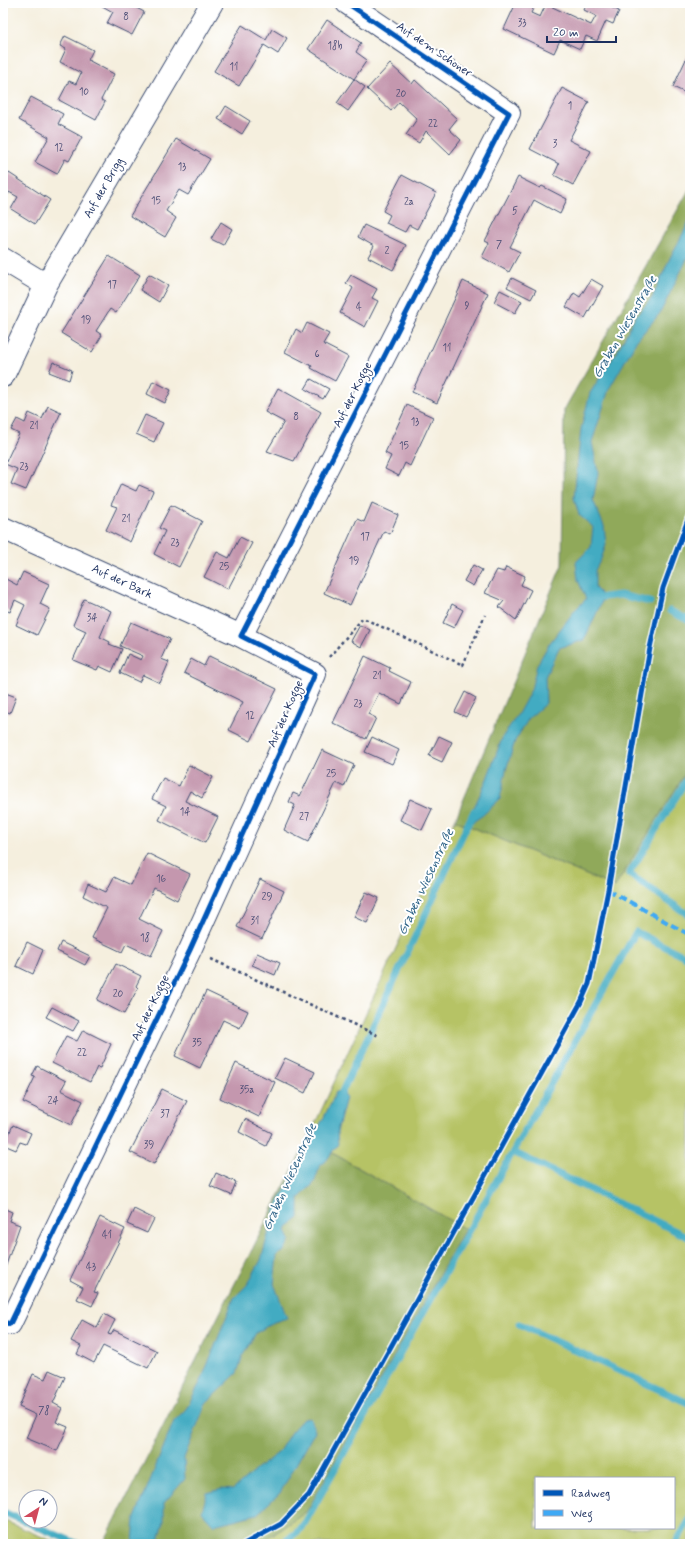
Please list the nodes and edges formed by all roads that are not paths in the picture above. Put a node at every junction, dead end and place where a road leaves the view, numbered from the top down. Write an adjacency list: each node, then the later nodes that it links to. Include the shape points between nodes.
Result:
1 (212, 3): 5 (street, Auf der Brigg)
2 (348, 3): 3 (street, Auf dem Schoner)
3 (509, 113): 8 (street, Auf der Kogge)
4 (3, 260): 5 (street)
5 (46, 285): 6 (street, Auf der Brigg)
6 (3, 376)
7 (3, 528): 8 (street, Auf der Bark)
8 (241, 636): 9 (street, Auf der Kogge, via 315,674 190,950)
9 (6, 1323)

